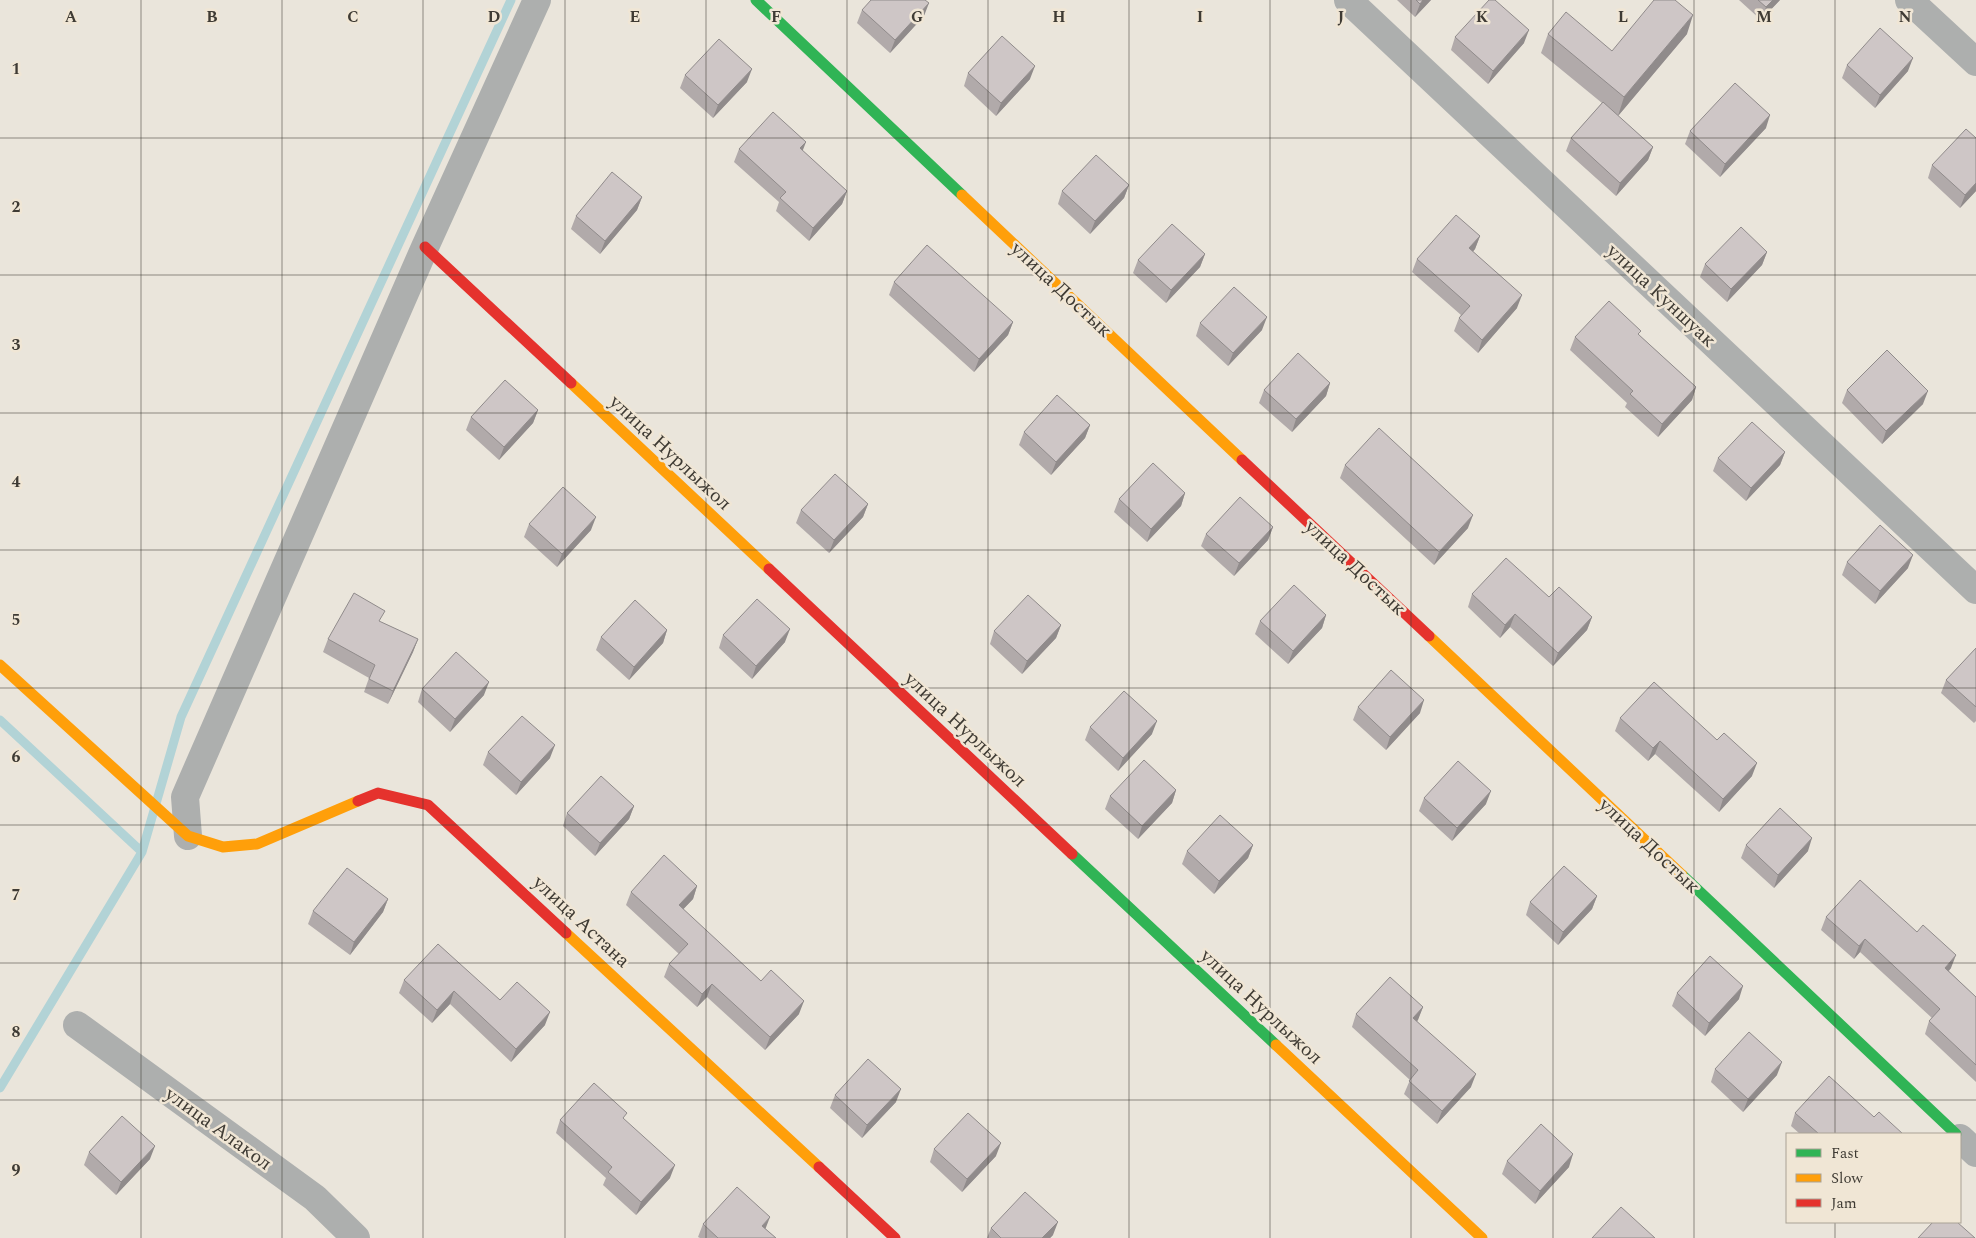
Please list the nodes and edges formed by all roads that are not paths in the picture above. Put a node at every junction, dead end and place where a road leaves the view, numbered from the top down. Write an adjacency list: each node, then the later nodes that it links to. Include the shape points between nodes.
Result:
1 (537, 0): 6 (street)
2 (756, 0): 11 (street, улица Достык)
3 (1348, 0): 7 (street, улица Куншуак)
4 (1908, 0): 5 (street)
5 (1976, 62)
6 (425, 247): 9 (street, via 185,797); 16 (street, улица Нурлыжол)
7 (1976, 590)
8 (0, 665): 9 (street)
9 (188, 836): 15 (street, улица Астана, via 223,847 256,844 378,793 428,804)
10 (77, 1025): 14 (street, улица Алакол, via 315,1198)
11 (1955, 1133)
12 (1961, 1139): 13 (street)
13 (1976, 1153)
14 (356, 1238)
15 (895, 1238)
16 (1482, 1238)

